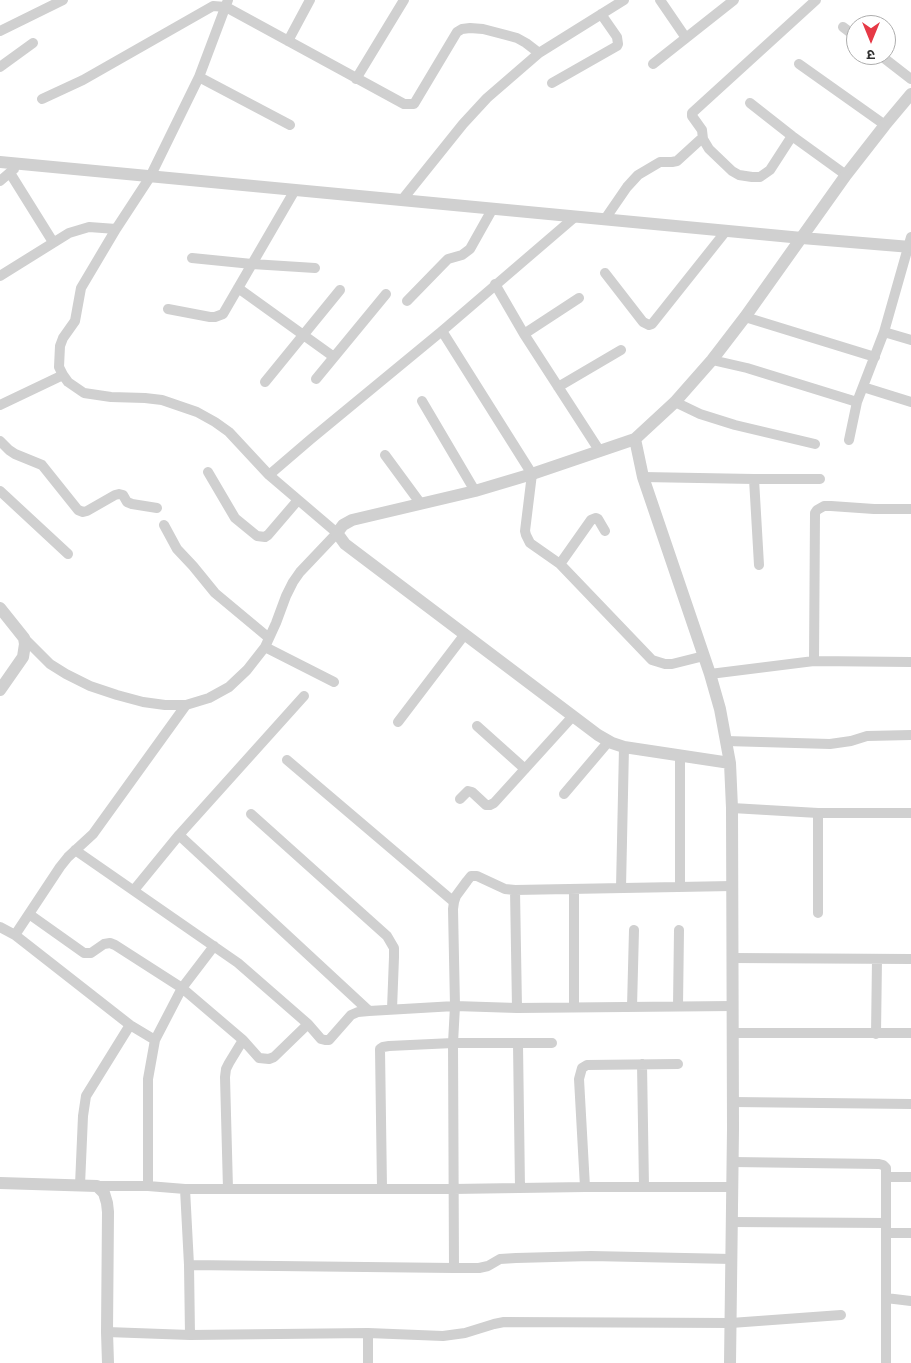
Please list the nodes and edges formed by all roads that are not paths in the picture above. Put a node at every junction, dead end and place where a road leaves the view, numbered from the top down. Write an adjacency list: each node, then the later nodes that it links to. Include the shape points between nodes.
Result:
1 (63, 0): 12 (street)
2 (310, 0): 14 (street)
3 (404, 0): 22 (street)
4 (624, 0): 9 (street)
5 (660, 0): 13 (street)
6 (734, 0): 13 (street)
7 (816, 0): 31 (street, via 692,113 702,130)
8 (227, 4): 14 (street); 21 (street); 26 (street, via 213,6 83,80)
9 (601, 14): 16 (street); 24 (street, via 617,37 617,46)
10 (843, 27): 11 (street)
11 (846, 29)
12 (0, 31)
13 (686, 38): 17 (street)
14 (288, 41): 22 (street)
15 (33, 43): 20 (street)
16 (539, 52): 22 (street, via 518,38 483,29 462,29 457,32 414,104 404,104); 39 (street, via 487,98)
17 (653, 64)
18 (800, 64): 29 (street)
19 (893, 65): 23 (street)
20 (0, 67)
21 (199, 77): 28 (street); 36 (street)
22 (356, 78)
23 (911, 79)
24 (552, 83)
25 (911, 94): 29 (street)
26 (42, 99)
27 (750, 103): 30 (street)
28 (290, 125)
29 (885, 125): 35 (street)
30 (792, 136): 31 (street, via 770,170 760,177 732,171); 35 (street)
31 (703, 139): 42 (street, via 677,161 660,162 638,175)
32 (0, 162): 33 (street)
33 (21, 164): 34 (street); 36 (street)
34 (10, 173): 37 (street); 46 (street)
35 (846, 175): 45 (street)
36 (150, 177): 38 (street); 43 (street)
37 (0, 180)
38 (295, 190): 39 (street); 49 (street)
39 (402, 200): 40 (street)
40 (493, 208): 41 (street); 58 (street, via 470,249 448,259)
41 (576, 216): 42 (street); 53 (street)
42 (605, 219): 44 (street)
43 (116, 229): 46 (street, via 89,227 68,233); 70 (street, via 84,284 75,320 60,346)
44 (726, 231): 45 (street); 51 (street, via 652,324 643,322)
45 (802, 238): 47 (street); 60 (street)
46 (53, 242): 52 (street)
47 (910, 243): 62 (street)
48 (192, 258): 49 (street)
49 (252, 264): 50 (street); 54 (street)
50 (315, 268)
51 (605, 274)
52 (0, 276)
53 (495, 284): 61 (street); 63 (street)
54 (238, 288): 59 (street, via 220,316); 64 (street)
55 (340, 290): 64 (street)
56 (386, 294): 67 (street)
57 (579, 298): 63 (street)
58 (407, 301)
59 (168, 309)
60 (745, 317): 68 (street); 69 (street)
61 (442, 331): 87 (street); 88 (street)
62 (884, 332): 65 (street); 68 (street)
63 (524, 334): 73 (street)
64 (303, 335): 67 (street); 72 (street)
65 (911, 340)
66 (621, 350): 73 (street)
67 (334, 357): 71 (street)
68 (874, 357): 74 (street)
69 (712, 360): 76 (street); 77 (street)
70 (63, 375): 79 (street); 88 (street, via 84,393 162,400 197,412 229,432)
71 (316, 379)
72 (264, 382)
73 (558, 387): 84 (street)
74 (862, 387): 77 (street); 78 (street)
75 (422, 401): 93 (street)
76 (675, 402): 80 (street); 83 (street, via 735,425)
77 (858, 402): 81 (street)
78 (911, 402)
79 (0, 405)
80 (635, 439): 84 (street); 89 (street)
81 (849, 440)
82 (0, 441): 96 (street, via 15,454 42,465 78,510 87,511 119,494 132,504)
83 (815, 444)
84 (599, 450): 87 (street)
85 (385, 455): 95 (street)
86 (208, 472): 94 (street, via 235,518 257,536 268,535)
87 (532, 474): 93 (street); 102 (street, via 526,535 530,542)
88 (269, 475): 94 (street)
89 (643, 477): 90 (street); 108 (street)
90 (754, 479): 91 (street); 103 (street)
91 (820, 479)
92 (0, 491): 101 (street)
93 (475, 491): 95 (street)
94 (298, 500): 100 (street)
95 (421, 504): 100 (street, via 352,520)
96 (158, 508)
97 (911, 509): 109 (street, via 824,506 817,510)
98 (164, 525): 107 (street, via 177,549 215,594)
99 (605, 531): 102 (street, via 598,519 591,520)
100 (337, 533): 105 (street, via 346,544); 107 (street, via 293,582)
101 (68, 554)
102 (560, 564): 108 (street, via 652,660 672,664)
103 (759, 565)
104 (0, 608): 106 (street)
105 (465, 634): 116 (street); 117 (street)
106 (24, 638): 113 (street, via 23,657); 115 (street, via 50,664 90,686 143,702)
107 (267, 642): 112 (street); 115 (street, via 247,670 229,687)
108 (704, 656): 111 (street)
109 (814, 661): 110 (street); 111 (street)
110 (911, 662)
111 (710, 674): 121 (street)
112 (334, 682)
113 (0, 690)
114 (304, 696): 133 (street)
115 (186, 705): 134 (street, via 93,834)
116 (572, 716): 120 (street); 126 (street)
117 (398, 722)
118 (477, 726): 126 (street)
119 (911, 735): 121 (street, via 867,736 830,744)
120 (608, 741): 122 (street); 127 (street)
121 (726, 741): 125 (street)
122 (624, 747): 123 (street); 137 (street)
123 (680, 756): 125 (street); 136 (street)
124 (288, 760): 141 (street)
125 (730, 763): 129 (street)
126 (525, 769): 128 (street, via 490,806 472,792)
127 (564, 794)
128 (460, 799)
129 (732, 808): 130 (street); 135 (street)
130 (818, 813): 131 (street); 142 (street)
131 (911, 813)
132 (251, 814): 159 (street, via 387,936 394,948)
133 (179, 835): 138 (street); 160 (street)
134 (76, 850): 138 (street); 143 (street, via 60,867)
135 (732, 886): 136 (street); 149 (street)
136 (680, 887): 137 (street)
137 (621, 888): 140 (street)
138 (134, 890): 148 (street)
139 (515, 890): 140 (street); 141 (street, via 471,876); 158 (street)
140 (574, 890): 157 (street)
141 (454, 902): 153 (street)
142 (818, 913)
143 (29, 914): 147 (street); 152 (street, via 84,953 91,953 110,943)
144 (0, 927): 147 (street)
145 (634, 930): 154 (street)
146 (679, 930): 155 (street)
147 (15, 935): 162 (street)
148 (214, 946): 152 (street); 161 (street)
149 (732, 958): 150 (street); 156 (street)
150 (877, 959): 151 (street); 165 (street)
151 (911, 959)
152 (182, 988): 166 (street); 167 (street)
153 (455, 1006): 158 (street); 159 (street); 168 (street)
154 (632, 1006): 155 (street); 157 (street)
155 (678, 1006): 156 (street)
156 (733, 1006): 163 (street)
157 (574, 1007): 158 (street)
158 (517, 1008)
159 (392, 1009): 160 (street)
160 (369, 1011): 161 (street, via 351,1015 329,1040 322,1039)
161 (308, 1024): 167 (street, via 269,1059 259,1058)
162 (130, 1025): 166 (street); 179 (street, via 86,1096)
163 (732, 1032): 165 (street); 173 (street)
164 (911, 1033): 165 (street)
165 (876, 1034)
166 (155, 1040): 181 (street, via 148,1079)
167 (243, 1040): 188 (street, via 228,1063 224,1077)
168 (453, 1044): 169 (street); 184 (street, via 383,1046 380,1049); 189 (street)
169 (518, 1044): 170 (street); 185 (street)
170 (552, 1044)
171 (642, 1064): 172 (street); 182 (street, via 587,1065 582,1068); 183 (street)
172 (678, 1064)
173 (733, 1102): 174 (street); 175 (street)
174 (911, 1104)
175 (733, 1162): 176 (street, via 879,1164 886,1168); 186 (street)
176 (886, 1177): 177 (street); 191 (street)
177 (911, 1177)
178 (0, 1183): 179 (street)
179 (80, 1185): 180 (street)
180 (97, 1186): 181 (street); 200 (street, via 104,1193 108,1212)
181 (148, 1186): 187 (street)
182 (585, 1187): 183 (street); 185 (street)
183 (644, 1187): 186 (street)
184 (382, 1188): 188 (street); 189 (street)
185 (520, 1188): 189 (street)
186 (733, 1188): 190 (street)
187 (186, 1189): 188 (street); 194 (street)
188 (228, 1189)
189 (453, 1189): 195 (street)
190 (733, 1222): 191 (street); 193 (street)
191 (886, 1228): 192 (street); 196 (street)
192 (911, 1233)
193 (732, 1259): 195 (street, via 511,1258 479,1268); 199 (street)
194 (189, 1266): 195 (street); 202 (street)
195 (454, 1268)
196 (886, 1298): 197 (street); 206 (street)
197 (911, 1301)
198 (841, 1315): 199 (street)
199 (731, 1322): 201 (street, via 504,1322 454,1335); 205 (street)
200 (107, 1332): 202 (street); 203 (street)
201 (368, 1334): 202 (street); 204 (street)
202 (190, 1335)
203 (108, 1363)
204 (368, 1363)
205 (730, 1363)
206 (886, 1363)

